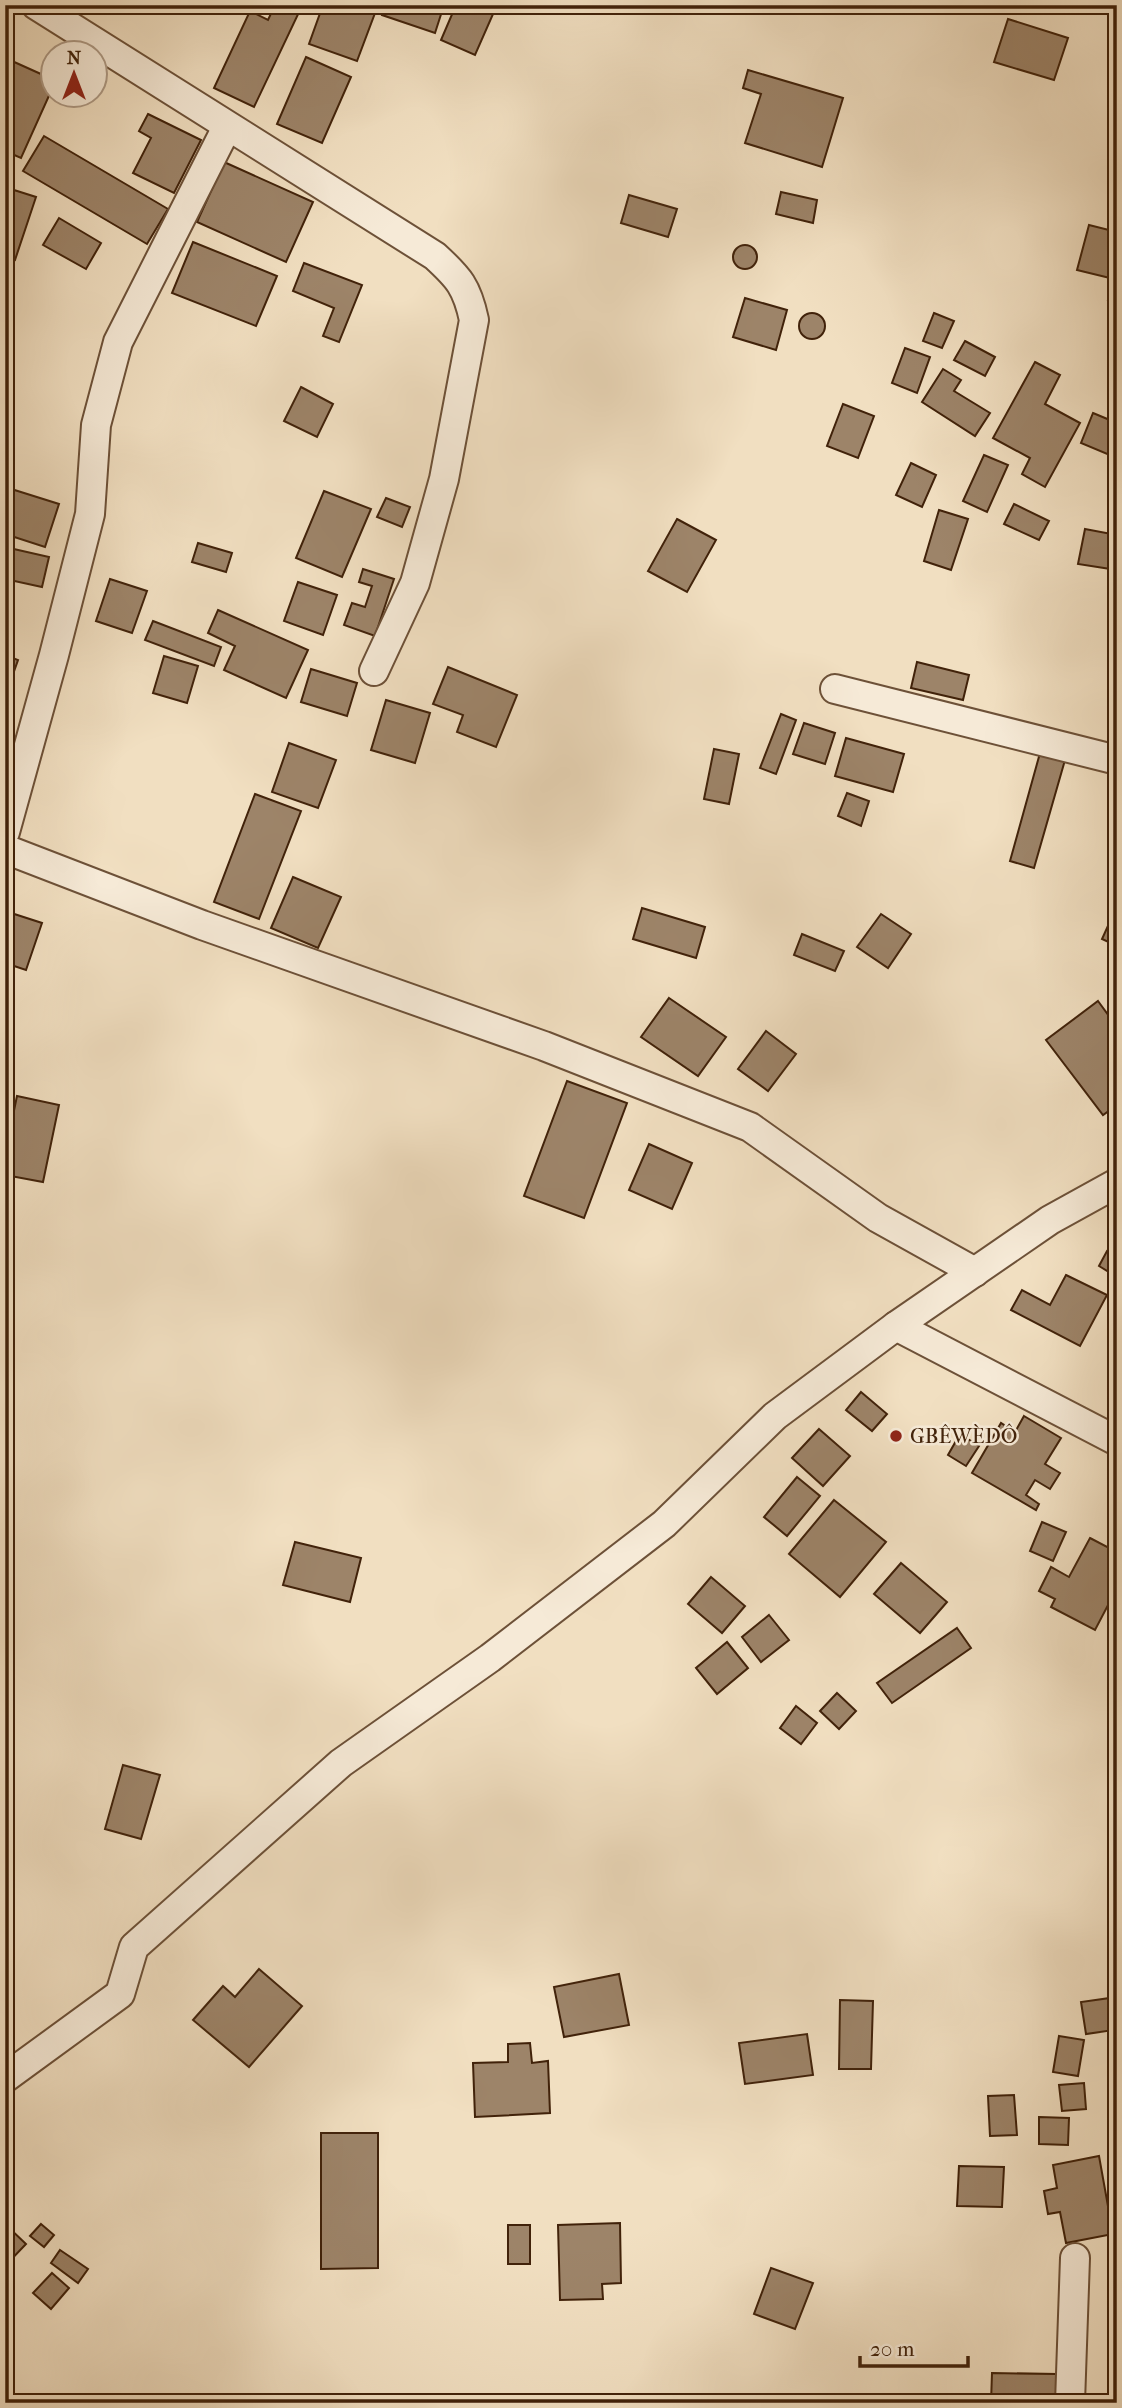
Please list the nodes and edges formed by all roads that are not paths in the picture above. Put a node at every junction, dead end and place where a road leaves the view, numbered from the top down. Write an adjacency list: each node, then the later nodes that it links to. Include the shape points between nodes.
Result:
1 (36, 5): 2 (street)
2 (228, 127): 3 (street, via 435,256 456,275 469,296 474,320 444,479 415,583); 6 (street, via 118,342 96,425 90,514)
3 (374, 671)
4 (835, 689): 5 (street)
5 (1117, 760)
6 (5, 832)
7 (5, 849): 9 (street, via 202,925 544,1046 750,1127 878,1218)
8 (1117, 1183): 9 (street, via 1050,1220)
9 (975, 1272): 10 (street)
10 (896, 1326): 11 (street); 12 (street, via 775,1416 664,1524 490,1658 341,1763 134,1947 120,1994)
11 (1117, 1441)
12 (5, 2078)
13 (1075, 2258): 14 (street)
14 (1070, 2403)

